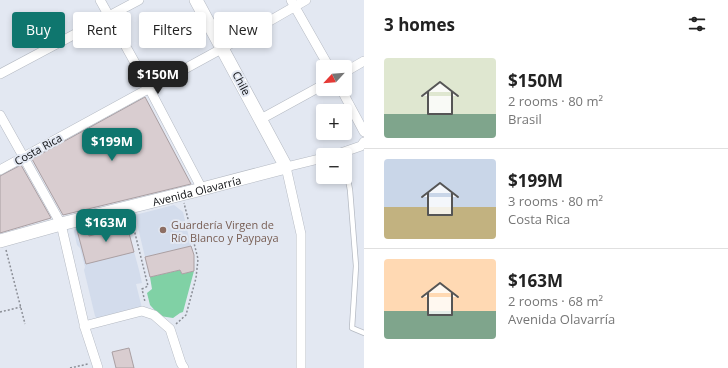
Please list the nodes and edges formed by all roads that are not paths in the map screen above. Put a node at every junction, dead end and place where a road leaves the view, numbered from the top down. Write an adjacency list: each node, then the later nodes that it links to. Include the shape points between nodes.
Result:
1 (100, 0): 6 (street)
2 (140, 0): 7 (street)
3 (196, 0): 9 (street, Chile)
4 (306, 0): 5 (street, Costa Rica)
5 (293, 3): 8 (street, Costa Rica); 13 (street)
6 (106, 12)
7 (118, 12)
8 (272, 16)
9 (214, 32)
10 (73, 36): 16 (street)
11 (126, 48): 17 (street)
12 (223, 48): 17 (street, Costa Rica); 21 (street, Chile)
13 (325, 60)
14 (364, 61): 15 (street)
15 (352, 68)
16 (0, 74)
17 (149, 88): 25 (street, Costa Rica); 30 (street)
18 (316, 89): 21 (street)
19 (345, 96): 22 (street)
20 (0, 115): 25 (street)
21 (261, 119): 27 (street, Chile)
22 (364, 132)
23 (364, 142): 24 (street)
24 (352, 149)
25 (24, 157): 28 (street, Costa Rica); 31 (street)
26 (316, 160): 27 (street, Avenida Olavarría)
27 (286, 167): 30 (street, Avenida Olavarría); 37 (street, via 300,234)
28 (0, 170)
29 (349, 184): 34 (lane, via 356,266 352,328)
30 (202, 189): 31 (street, Avenida Olavarría)
31 (61, 224): 32 (street, Avenida Olavarría); 33 (street)
32 (2, 241)
33 (84, 326): 35 (street); 36 (street, via 142,311 154,315 170,329)
34 (364, 333)
35 (96, 365)
36 (184, 368)
37 (301, 368)

